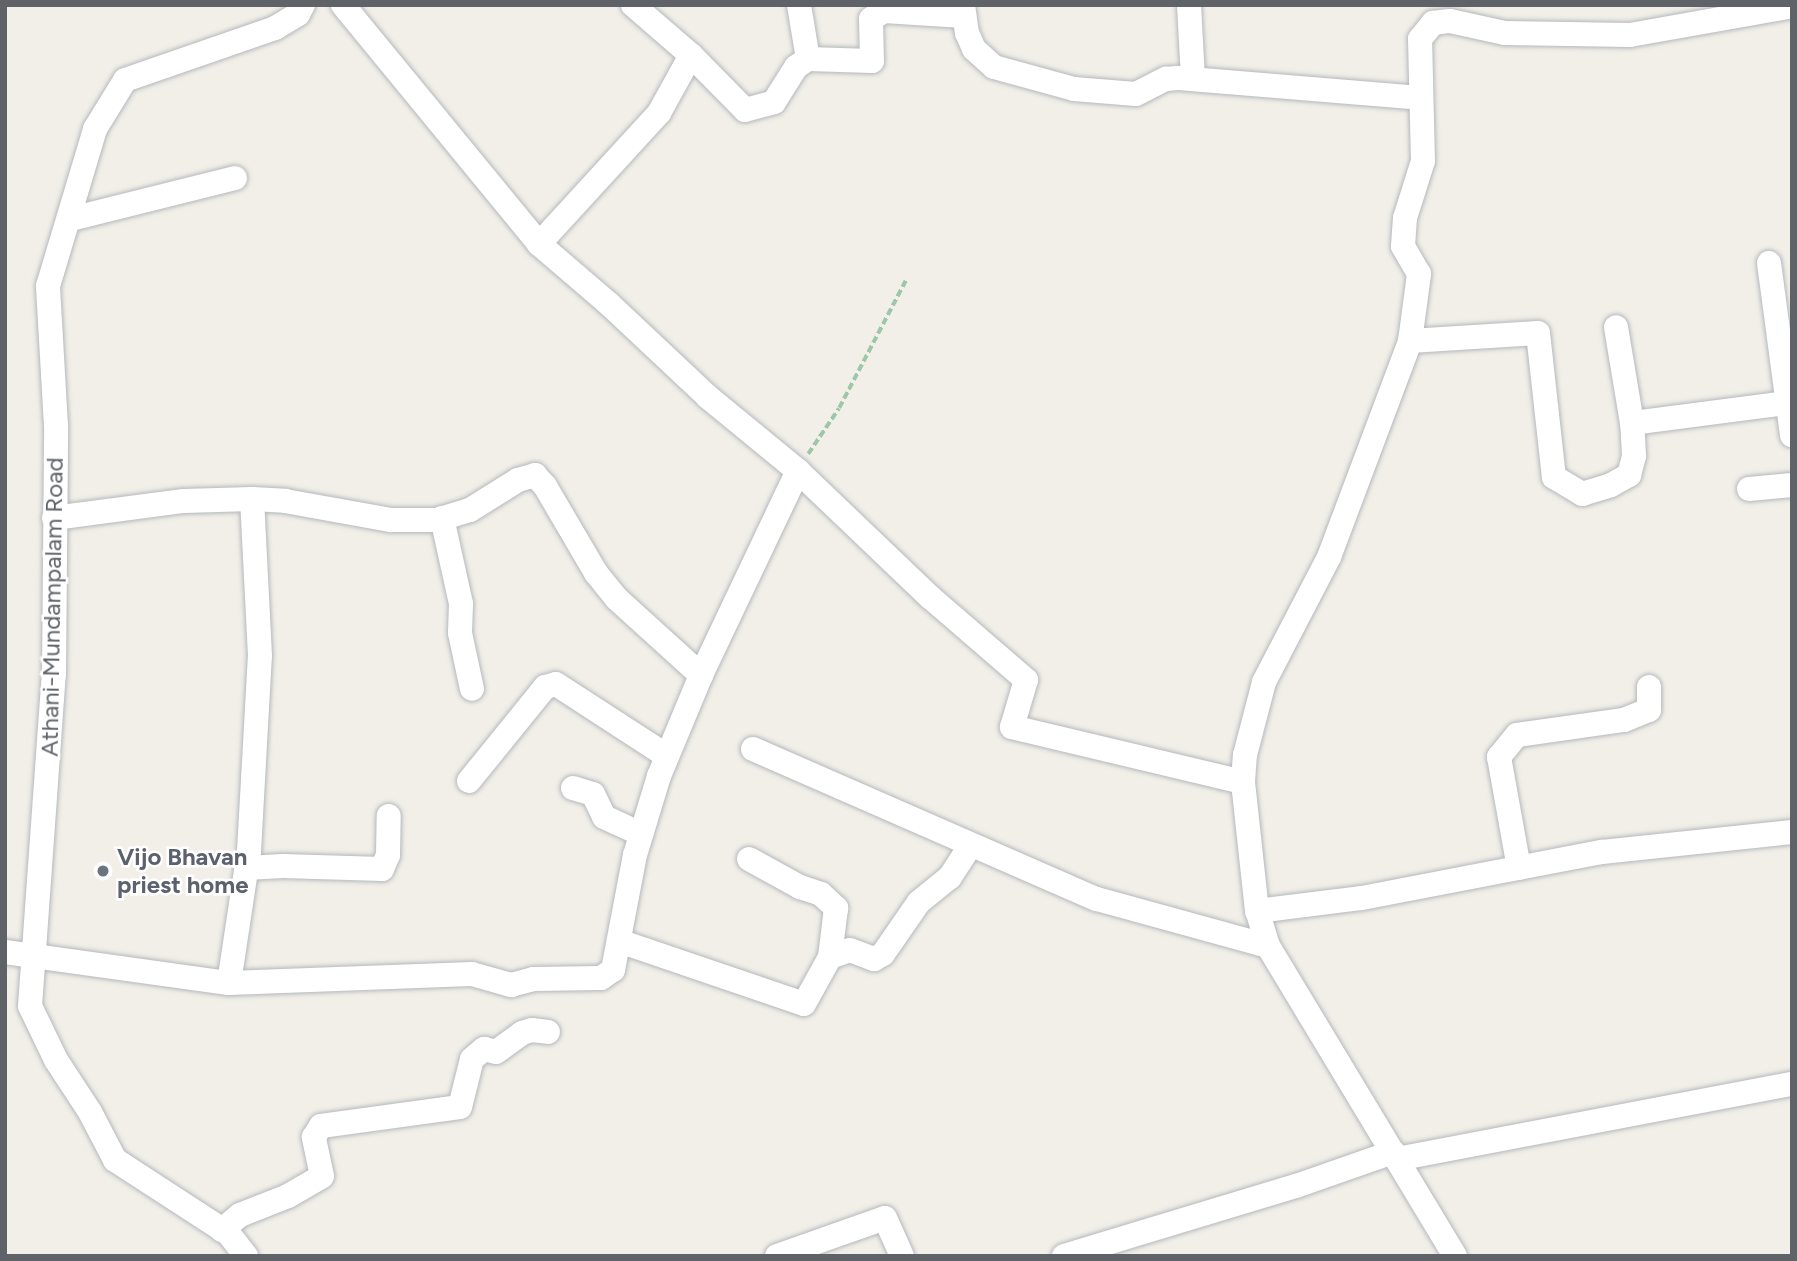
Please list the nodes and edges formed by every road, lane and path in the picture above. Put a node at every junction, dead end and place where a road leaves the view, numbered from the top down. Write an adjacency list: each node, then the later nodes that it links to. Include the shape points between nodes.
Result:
1 (303, 5): 15 (street, Athani-Mundampalam Road, via 298,14 275,28 125,80 95,128)
2 (344, 5): 16 (street)
3 (633, 5): 10 (street)
4 (799, 5): 11 (street)
5 (1188, 5): 12 (street)
6 (1792, 6): 7 (street)
7 (1753, 9): 9 (street, via 1630,35 1505,33)
8 (963, 11): 11 (street, via 884,10 871,19 872,61); 12 (street, via 974,49 994,67 1074,89 1119,95 1136,94 1166,79)
9 (1426, 14): 13 (street, via 1420,39)
10 (691, 55): 11 (street, via 745,110 774,102 796,67); 16 (street, via 659,113)
11 (808, 59)
12 (1193, 78): 13 (street)
13 (1420, 98): 20 (street, via 1423,161 1405,218 1403,246 1419,274)
14 (235, 178): 15 (street)
15 (71, 219): 28 (street, Athani-Mundampalam Road, via 48,286 56,426)
16 (539, 244): 24 (street, via 708,397)
17 (1769, 263): 21 (street)
18 (906, 280): 24 (path, via 839,408)
19 (1615, 327): 22 (street)
20 (1410, 341): 22 (street, via 1538,333 1554,477 1582,494 1629,475 1634,456); 36 (street, via 1329,557 1264,682 1245,755)
21 (1787, 402): 22 (street); 23 (street)
22 (1632, 423)
23 (1792, 435)
24 (798, 471): 30 (street); 36 (street, via 930,597 1026,680 1012,727)
25 (1792, 485): 26 (street)
26 (1749, 489)
27 (252, 499): 28 (street, via 184,501); 29 (street, via 391,520); 43 (street, via 260,656)
28 (54, 518): 50 (street, Athani-Mundampalam Road, via 54,675)
29 (442, 518): 30 (street, via 470,510 534,475 545,485 596,573 616,598); 32 (street, via 461,604 460,633)
30 (701, 675): 34 (street)
31 (1649, 687): 44 (street, via 1649,710 1625,720 1517,735 1499,757)
32 (472, 689)
33 (753, 749): 41 (street)
34 (667, 756): 35 (street, via 556,684 545,687); 40 (street)
35 (469, 781)
36 (1244, 782): 45 (street)
37 (573, 788): 40 (street, via 593,794 604,817)
38 (389, 816): 43 (street, via 388,855 382,869)
39 (1792, 832): 44 (street, via 1602,852)
40 (641, 834): 46 (street)
41 (970, 846): 47 (street, via 1097,899); 49 (street, via 950,877 919,902 883,954 874,959 850,950)
42 (749, 859): 49 (street, via 821,894 836,908)
43 (246, 868): 52 (street)
44 (1519, 868): 45 (street, via 1362,898)
45 (1257, 911): 47 (street)
46 (619, 941): 49 (street, via 804,1004); 52 (street, via 613,970 601,978 533,979 511,985 472,974)
47 (1268, 946): 55 (street)
48 (5, 951): 50 (street)
49 (830, 957)
50 (34, 958): 51 (street); 52 (street); 56 (street, Athani-Mundampalam Road, via 30,1006 115,1160)
51 (5, 966)
52 (229, 983)
53 (548, 1032): 56 (street, via 532,1030 496,1052 484,1049 472,1059 460,1107 321,1126 314,1137 321,1176 288,1196 240,1215)
54 (1792, 1084): 55 (street)
55 (1395, 1156): 60 (street); 61 (street)
56 (222, 1230): 57 (street, Athani-Mundampalam Road)
57 (246, 1256)
58 (777, 1256): 59 (street, via 885,1218)
59 (902, 1256)
60 (1064, 1256)
61 (1455, 1256)

